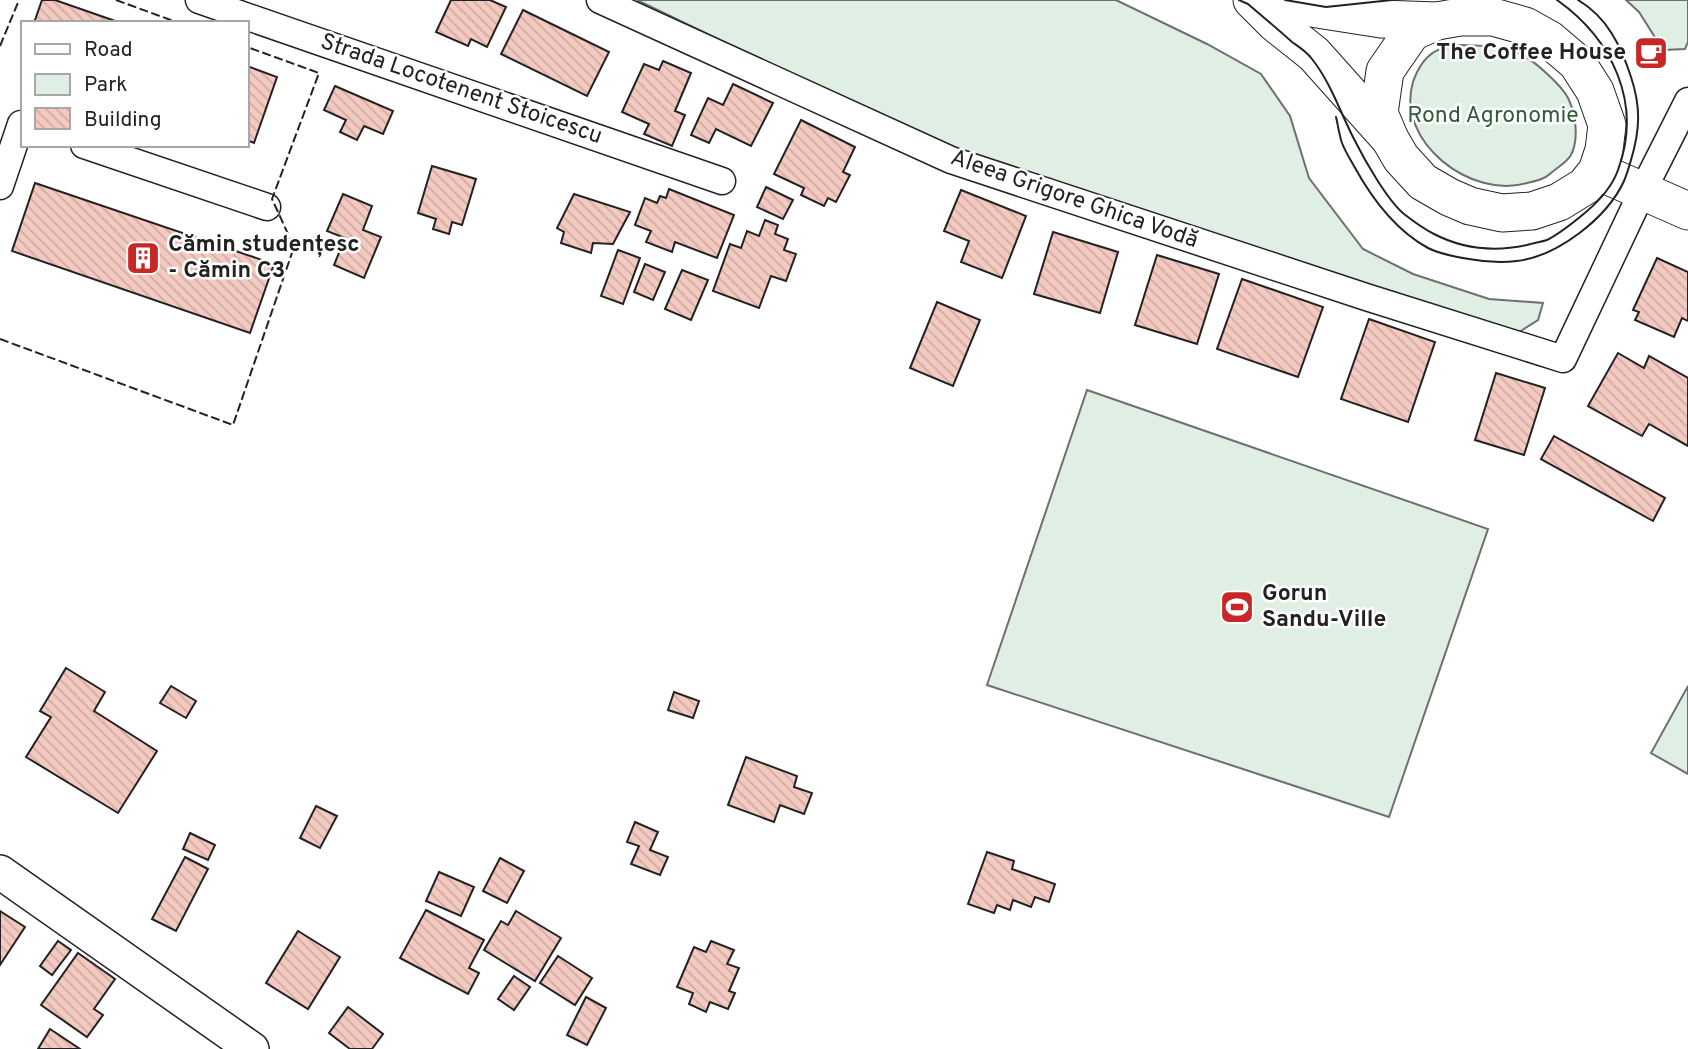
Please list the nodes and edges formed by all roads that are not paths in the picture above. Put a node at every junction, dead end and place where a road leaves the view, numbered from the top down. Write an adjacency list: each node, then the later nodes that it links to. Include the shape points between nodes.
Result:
1 (199, 0): 11 (street, Strada Locotenent Stoicescu)
2 (600, 0): 13 (street, Aleea Grigore Ghica Vodă, via 951,160 1563,359)
3 (1252, 0): 8 (main road, via 1314,54)
4 (1260, 0): 5 (main road, via 1381,19)
5 (1456, 13): 8 (main road, via 1412,32 1385,71 1379,113); 10 (main road, via 1493,16 1525,26 1577,63 1595,91 1607,125)
6 (1688, 101): 13 (street)
7 (15, 122): 12 (street)
8 (1390, 139): 10 (main road, via 1423,181 1470,206 1502,213 1532,211 1559,202 1585,186)
9 (90, 147): 14 (street)
10 (1597, 170): 13 (main road)
11 (722, 181)
12 (0, 186)
13 (1643, 190): 15 (main road)
14 (267, 207)
15 (1688, 211)
16 (0, 872): 17 (street)
17 (252, 1049)

